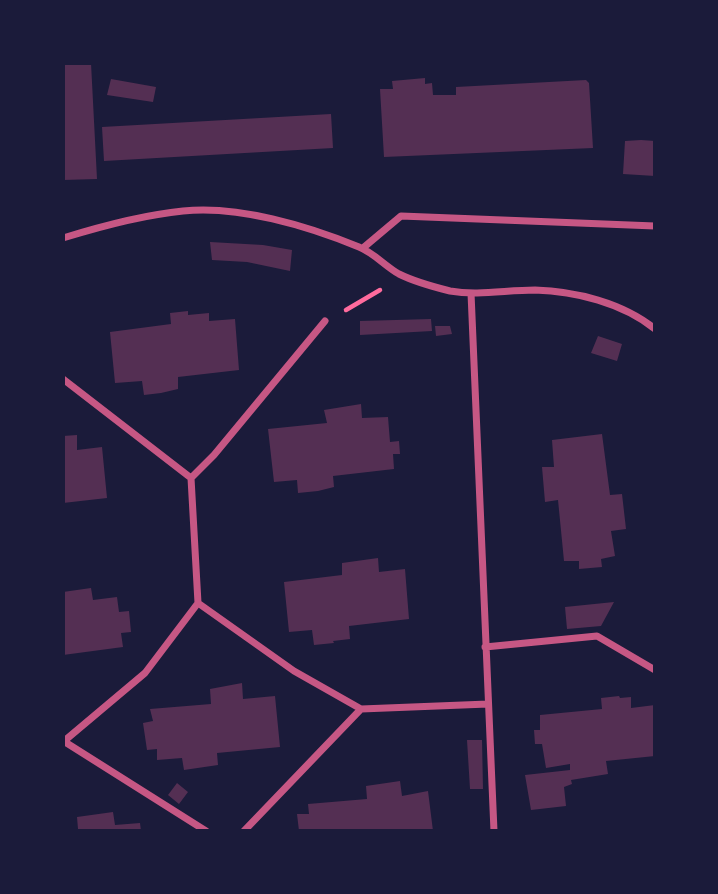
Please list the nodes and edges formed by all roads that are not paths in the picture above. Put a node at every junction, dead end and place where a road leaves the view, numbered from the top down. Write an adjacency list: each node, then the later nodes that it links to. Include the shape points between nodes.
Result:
1 (655, 226): 3 (street, via 401,216)
2 (63, 238): 3 (street, via 107,224 185,211 252,215 312,229)
3 (363, 248): 4 (street, via 401,275)
4 (471, 293): 6 (street, via 536,290 570,294 611,304); 10 (street)
5 (325, 321): 8 (street)
6 (655, 329)
7 (63, 379): 8 (street)
8 (191, 478): 9 (street)
9 (198, 603): 13 (street, via 294,671); 14 (street, via 145,673)
10 (485, 647): 11 (street, via 597,636); 12 (street)
11 (655, 670)
12 (488, 704): 13 (street); 17 (street)
13 (361, 709): 16 (street)
14 (64, 742): 15 (street)
15 (206, 831)
16 (244, 831)
17 (494, 831)

